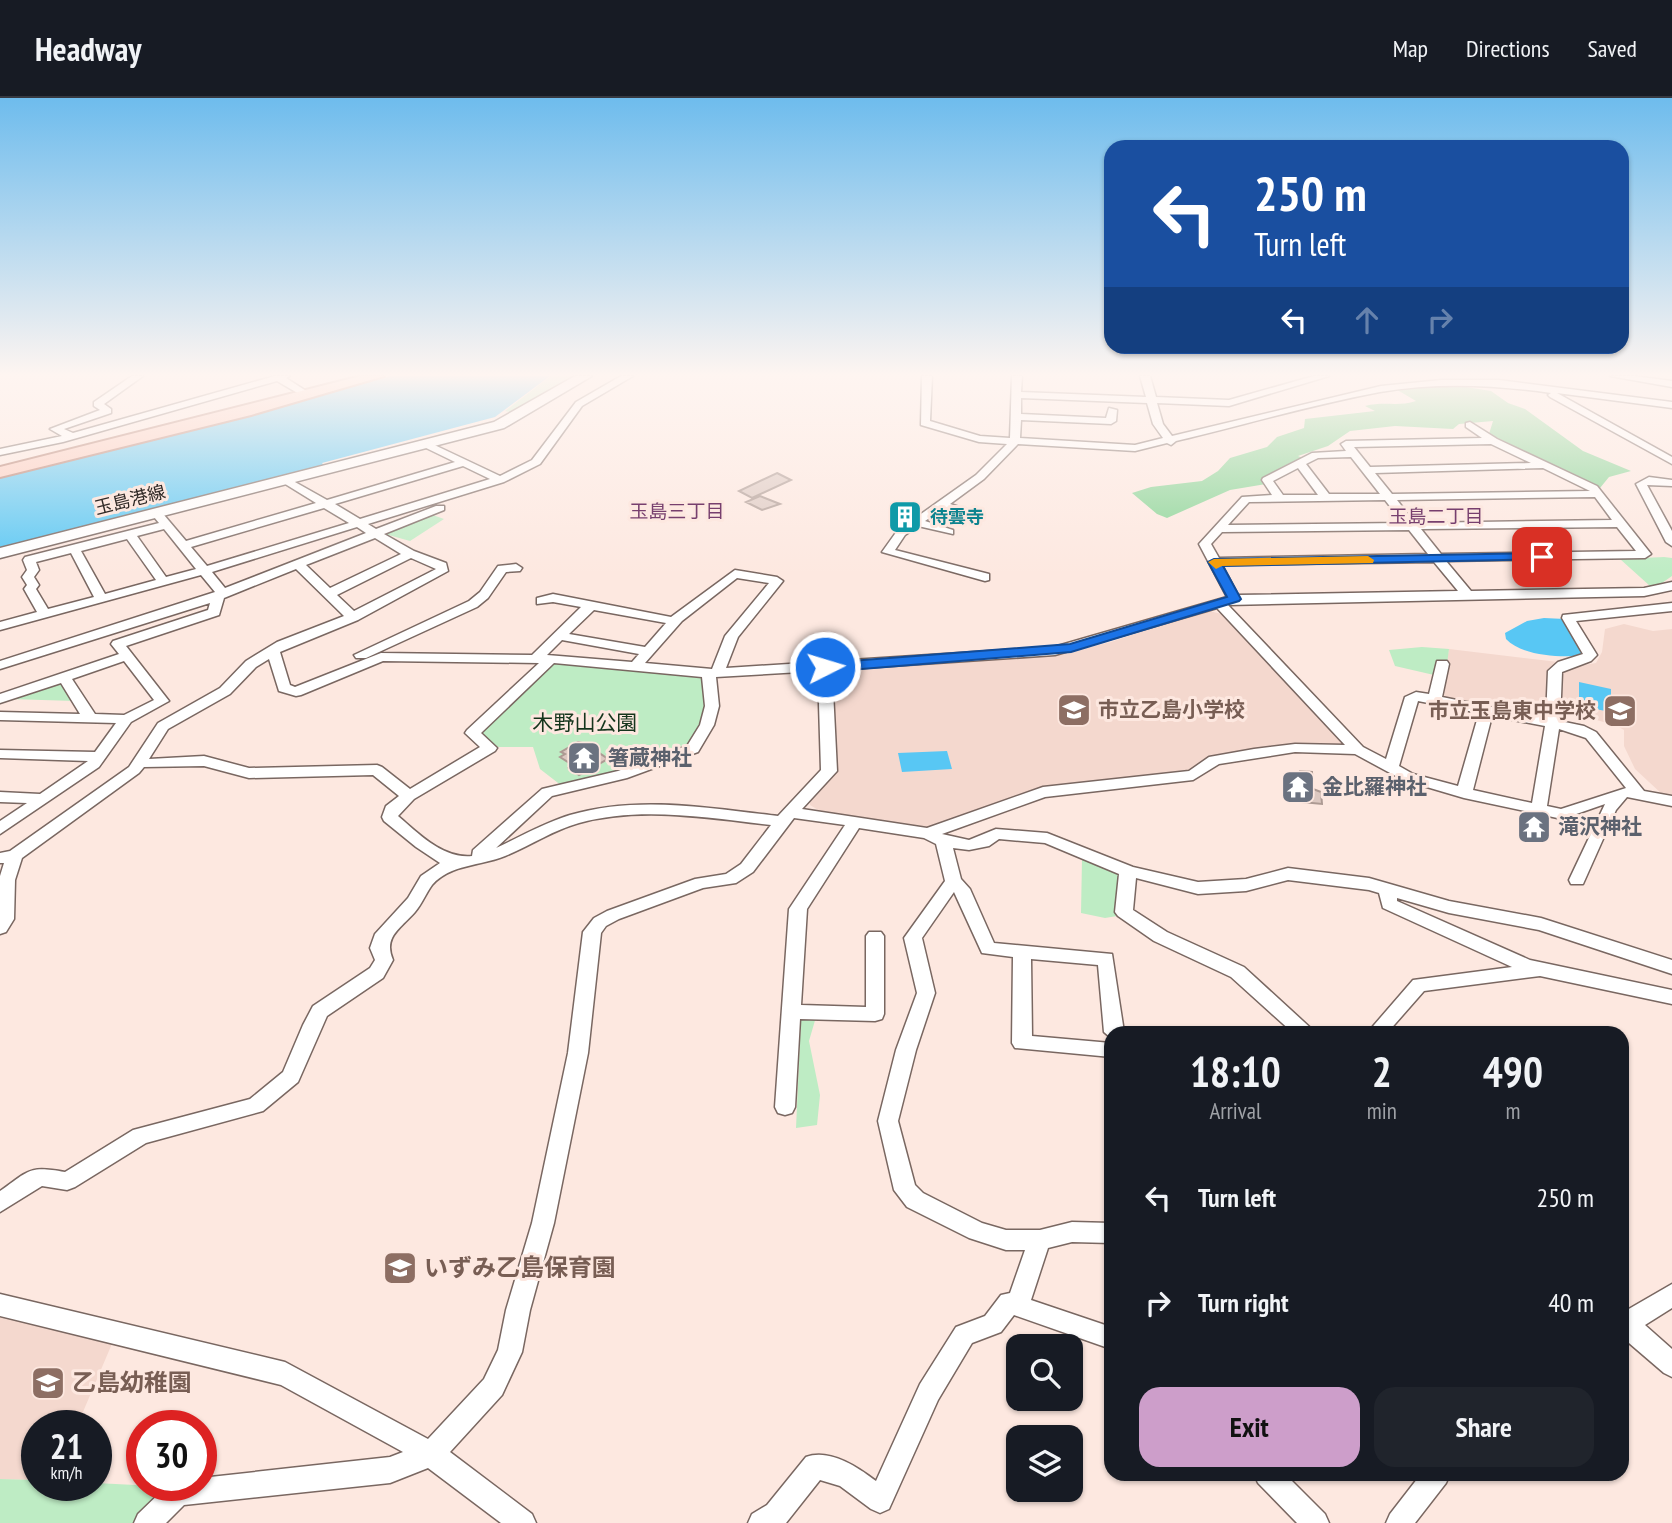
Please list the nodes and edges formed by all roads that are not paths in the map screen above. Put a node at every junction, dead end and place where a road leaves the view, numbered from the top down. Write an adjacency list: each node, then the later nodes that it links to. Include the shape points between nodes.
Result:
1 (42, 442): 12 (street)
2 (120, 442): 19 (main road)
3 (432, 442): 11 (main road, 玉島港線)
4 (550, 442): 21 (street, via 536,462)
5 (1015, 442): 28 (street, via 980,478)
6 (1025, 442): 7 (street, via 1135,448)
7 (1168, 442)
8 (1420, 442): 13 (street, via 1346,444)
9 (1496, 442): 17 (street)
10 (1641, 442): 14 (street)
11 (426, 444): 15 (street); 20 (main road, 玉島港線)
12 (0, 452)
13 (1353, 454): 16 (street, via 1315,455); 18 (street)
14 (1672, 461)
15 (463, 463): 21 (street); 27 (street)
16 (1301, 465): 25 (street); 26 (street, via 1267,480)
17 (1544, 466): 18 (street); 23 (street)
18 (1366, 470): 24 (street)
19 (0, 472)
20 (286, 480): 27 (street); 30 (main road, 玉島港線)
21 (500, 480): 32 (street); 38 (street)
22 (1672, 483): 39 (street, via 1649,480 1641,484)
23 (1597, 494): 24 (street); 33 (street)
24 (1387, 497): 25 (street); 34 (street)
25 (1326, 498): 26 (street)
26 (1280, 499): 35 (street, via 1246,499)
27 (325, 503): 32 (street); 40 (street)
28 (942, 505): 29 (street); 31 (street)
29 (971, 514)
30 (162, 519): 37 (street); 40 (street); 42 (main road, 玉島港線)
31 (915, 522): 36 (street); 49 (street, via 888,552)
32 (359, 523): 38 (street); 48 (street)
33 (1622, 523): 34 (street); 44 (street, via 1645,555)
34 (1412, 527): 35 (street); 44 (street)
35 (1220, 529): 45 (street, via 1205,544)
36 (949, 532)
37 (130, 534): 41 (street); 50 (street)
38 (377, 534): 43 (street); 46 (street)
39 (1672, 542)
40 (183, 545): 48 (street)
41 (74, 549): 55 (street); 61 (street, via 29,559 33,570 28,577 33,585 30,589)
42 (0, 553)
43 (410, 554): 52 (street); 62 (street, via 442,566 442,571)
44 (1438, 559): 45 (street); 54 (street)
45 (1214, 562): 56 (street)
46 (299, 565): 52 (street); 53 (street)
47 (516, 568): 77 (street, via 502,569 473,604)
48 (203, 571): 50 (street); 53 (street)
49 (985, 577)
50 (163, 582): 55 (street)
51 (1672, 586): 54 (street, via 1644,592)
52 (329, 594): 62 (street)
53 (220, 595): 68 (street, via 214,612 118,644); 72 (street)
54 (1468, 596): 56 (street)
55 (102, 599): 61 (street)
56 (1234, 599): 58 (street)
57 (541, 601): 59 (street, via 553,598)
58 (1219, 603): 74 (street, via 1063,649); 87 (street)
59 (591, 605): 63 (street); 65 (street)
60 (1672, 607): 86 (street, via 1568,618 1590,655 1556,668)
61 (45, 614): 64 (street)
62 (353, 617): 66 (street)
63 (674, 621): 67 (street); 75 (street, via 735,574 777,581 732,636)
64 (0, 626)
65 (559, 636): 67 (street); 69 (street)
66 (273, 651): 77 (street, via 284,688); 83 (street, via 251,664 225,691)
67 (648, 652): 73 (street)
68 (127, 656): 76 (street); 80 (street)
69 (535, 659): 70 (street); 77 (street, via 381,657 303,690)
70 (551, 659): 73 (street); 94 (street, via 472,733 491,748)
71 (1442, 664): 79 (street)
72 (0, 665)
73 (635, 667): 75 (street)
74 (825, 667): 75 (street); 99 (street, via 830,771)
75 (713, 672): 104 (street, via 712,706 693,749 613,778 547,792)
76 (64, 677): 78 (street); 84 (street)
77 (289, 691)
78 (0, 699)
79 (1435, 699): 81 (street); 91 (street, via 1412,697)
80 (162, 701): 83 (street); 85 (street)
81 (1487, 709): 86 (street); 93 (street)
82 (0, 716): 84 (street)
83 (178, 718): 90 (street, via 163,726)
84 (91, 719): 85 (street)
85 (126, 719): 89 (street)
86 (1553, 723): 92 (street, via 1591,735); 98 (street)
87 (1358, 750): 91 (street); 102 (street, via 1295,748 1254,753 1214,760 1193,775 1043,792)
88 (0, 754): 89 (street)
89 (99, 757): 96 (street)
90 (141, 761): 94 (street, via 204,761 248,773 377,771); 103 (street)
91 (1391, 768): 93 (street)
92 (1630, 792): 97 (street); 98 (street, via 1562,814); 106 (street, via 1609,809)
93 (1464, 793): 98 (street)
94 (409, 796): 104 (street, via 390,817 432,850)
95 (0, 797): 96 (street)
96 (45, 799): 101 (street)
97 (1672, 801)
98 (1539, 808)
99 (786, 817): 100 (street); 104 (street, via 677,810 612,812 549,827 499,851); 131 (street, via 747,868 730,878 701,883 613,915 592,932 578,1053 543,1223 510,1352 493,1387)
100 (855, 822): 102 (street); 115 (street, via 798,909)
101 (0, 829)
102 (935, 837): 105 (street, via 969,845 996,834 1027,834); 107 (street)
103 (8, 857): 109 (street, via 5,919)
104 (462, 861): 121 (street, via 427,880 382,938 379,948 384,960 377,973 320,1011 295,1071 268,1097 256,1105 140,1136 67,1181 39,1176)
105 (1128, 871): 108 (street, via 1198,888 1246,885 1288,874); 117 (street, via 1124,912 1151,934 1229,967)
106 (1577, 880)
107 (953, 881): 111 (street, via 962,888 988,949); 123 (street, via 914,938 926,993 888,1121 896,1156 905,1190 915,1200 977,1231 1006,1240)
108 (1387, 889): 112 (street, via 1541,923); 113 (street, via 1389,904)
109 (0, 928)
110 (876, 936): 115 (street, via 875,1014)
111 (1022, 952): 116 (street, via 1107,959); 119 (street, via 1022,1043)
112 (1672, 967)
113 (1540, 970): 114 (street); 118 (street, via 1419,985)
114 (1672, 996)
115 (791, 1012): 120 (street)
116 (1113, 1026)
117 (1298, 1026)
118 (1382, 1026)
119 (1104, 1049)
120 (785, 1107)
121 (0, 1203)
122 (1104, 1233): 123 (street, via 1072,1232)
123 (1040, 1240): 126 (street)
124 (1672, 1295): 127 (street)
125 (0, 1306): 131 (street, via 285,1374)
126 (1017, 1306): 129 (street); 136 (street, via 1009,1303 993,1324 964,1335 929,1392 880,1500 847,1475 815,1466 776,1514)
127 (1629, 1320)
128 (1629, 1327): 130 (street)
129 (1104, 1336)
130 (1672, 1365)
131 (431, 1454): 134 (street, via 390,1471 178,1493); 135 (street)
132 (1274, 1481): 137 (street)
133 (1432, 1481): 138 (street)
134 (147, 1523)
135 (523, 1523)
136 (761, 1523)
137 (1316, 1523)
138 (1399, 1523)

